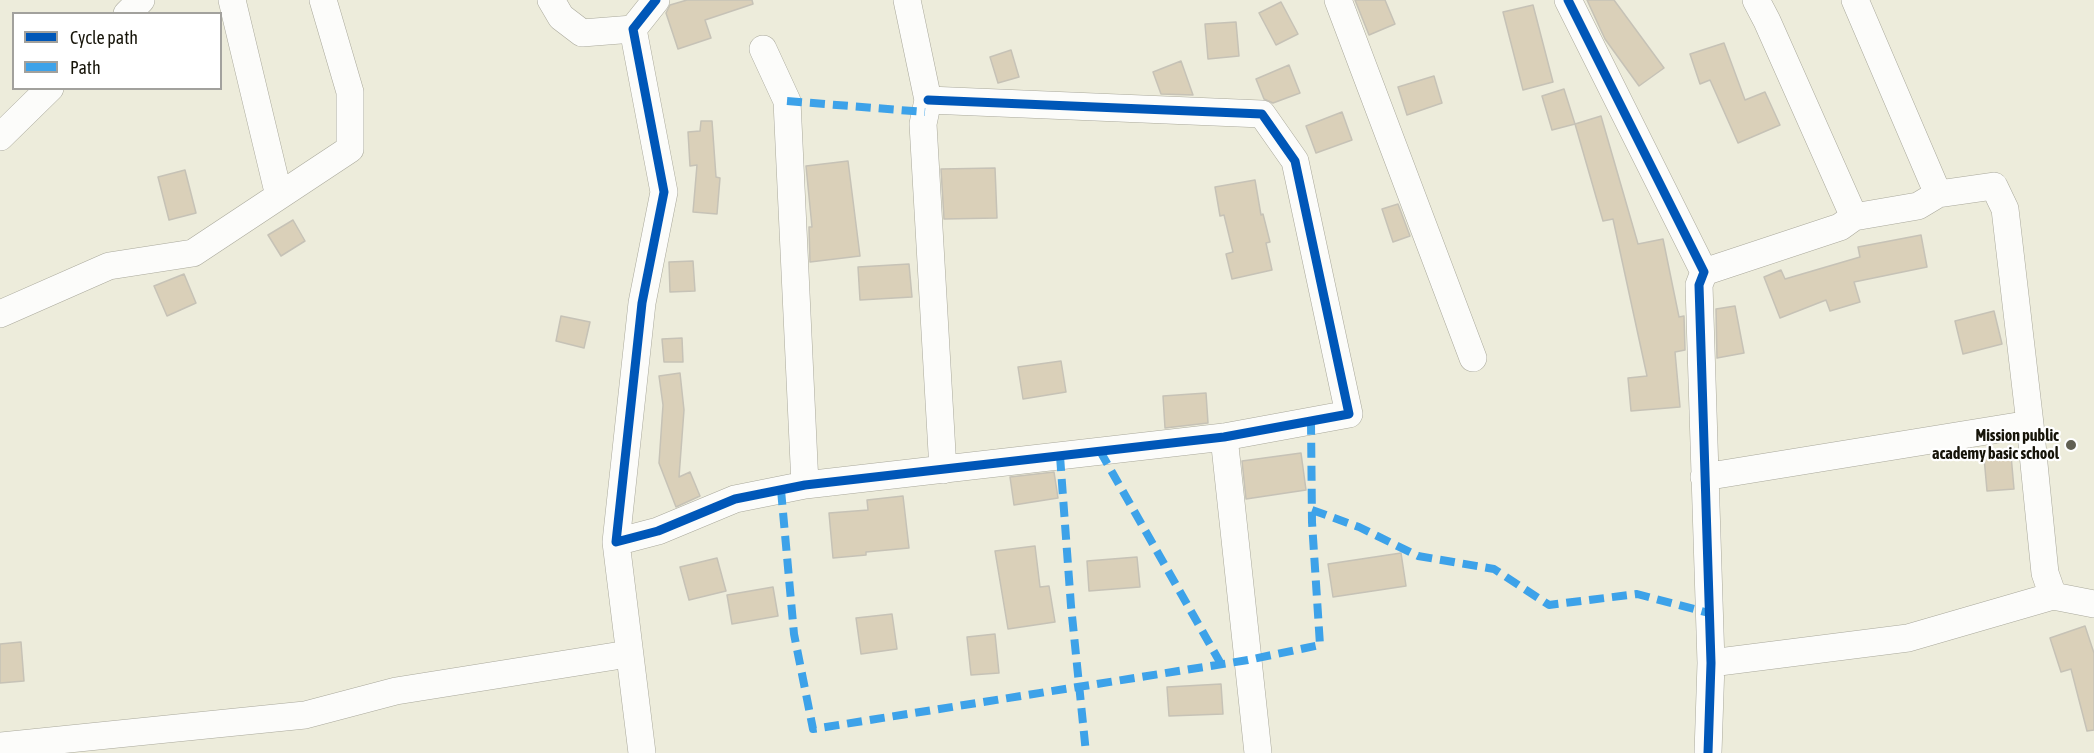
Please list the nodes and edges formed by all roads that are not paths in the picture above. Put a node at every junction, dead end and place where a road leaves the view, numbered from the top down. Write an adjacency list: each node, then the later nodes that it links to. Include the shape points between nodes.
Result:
1 (141, 0): 11 (street)
2 (232, 0): 18 (street)
3 (323, 0): 18 (street, via 350,92 350,149)
4 (551, 0): 12 (street, via 561,17 582,33)
5 (656, 0): 12 (street)
6 (907, 0): 15 (street)
7 (1338, 0): 22 (street)
8 (1568, 0): 20 (street)
9 (1755, 0): 19 (street)
10 (1855, 0): 17 (street)
11 (129, 12)
12 (633, 28): 28 (street, via 664,192 642,303)
13 (763, 50): 27 (street, via 787,101)
14 (48, 90): 16 (street)
15 (928, 100): 24 (street, via 1262,114 1295,161 1349,414); 25 (street, via 923,124)
16 (0, 137)
17 (1938, 194): 19 (street, via 1918,206); 23 (street, via 1994,186 2005,209)
18 (279, 196): 21 (street, via 193,253 109,266)
19 (1854, 217): 20 (street, via 1840,227)
20 (1704, 272): 26 (street, via 1699,285)
21 (0, 314)
22 (1473, 358)
23 (2030, 424): 26 (street); 29 (street, via 2045,573)
24 (1224, 437): 25 (street); 35 (street)
25 (943, 470): 27 (street)
26 (1704, 477): 32 (street)
27 (805, 485): 28 (street, via 735,500 658,531)
28 (616, 542): 31 (street)
29 (2054, 596): 30 (street); 32 (street, via 1908,638)
30 (2094, 604)
31 (628, 654): 33 (street, via 396,691 306,715); 34 (street)
32 (1711, 663): 36 (street)
33 (0, 746)
34 (642, 753)
35 (1258, 753)
36 (1708, 753)

